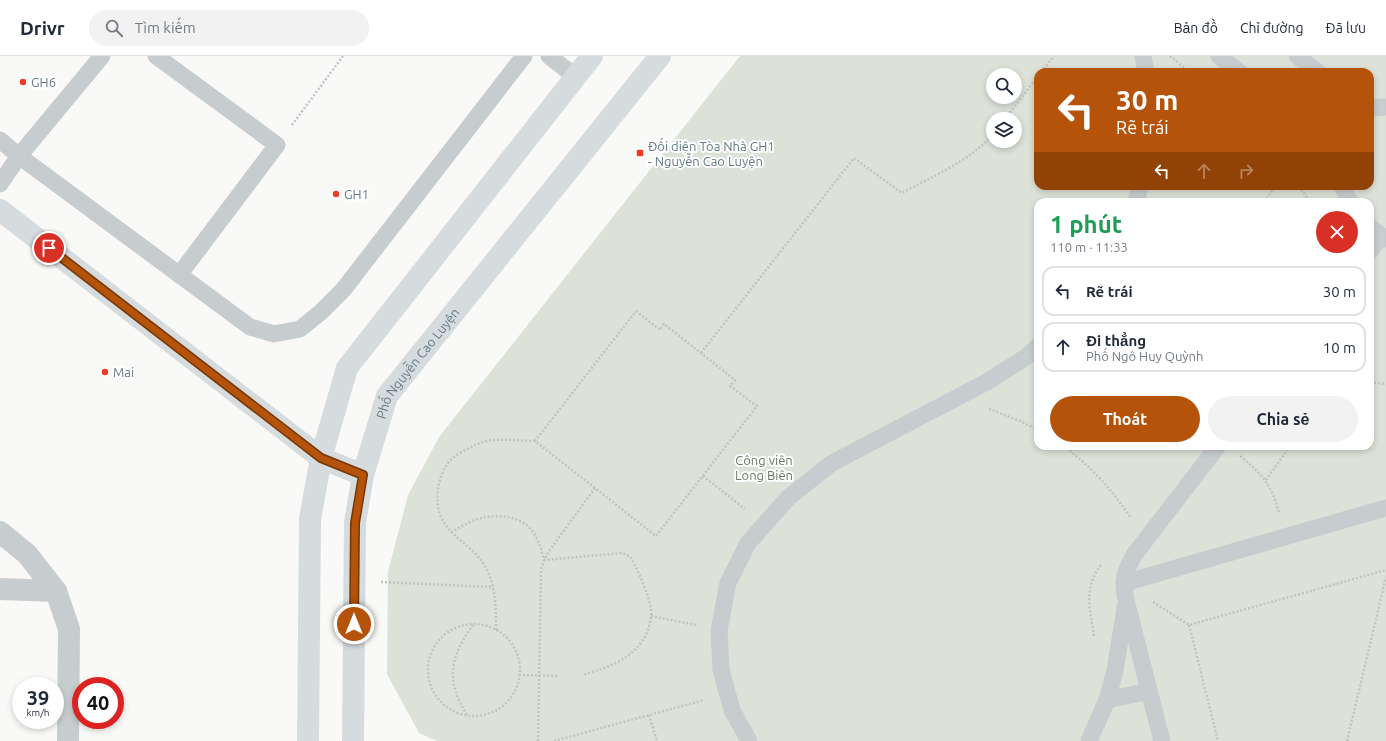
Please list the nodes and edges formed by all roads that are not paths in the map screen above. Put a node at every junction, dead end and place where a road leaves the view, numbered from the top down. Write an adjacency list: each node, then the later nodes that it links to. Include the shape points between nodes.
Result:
1 (102, 56): 17 (lane)
2 (156, 56): 22 (lane, via 278,145)
3 (524, 56): 22 (lane, via 343,290 300,329 274,334 250,327)
4 (549, 56): 13 (lane)
5 (592, 56): 13 (street)
6 (660, 56): 26 (street, Phố Nguyễn Cao Luyện, via 387,396)
7 (1143, 56): 10 (lane)
8 (1219, 56): 11 (lane)
9 (1297, 56): 12 (lane)
10 (1145, 68)
11 (1234, 68)
12 (1313, 68)
13 (576, 77): 25 (street, via 347,368)
14 (1386, 107): 15 (lane)
15 (1374, 108)
16 (0, 140): 17 (lane)
17 (19, 156): 18 (lane); 22 (lane)
18 (0, 184)
19 (0, 210): 25 (street)
20 (1379, 234): 21 (lane)
21 (1374, 243)
22 (179, 275)
23 (1034, 349): 38 (lane, via 991,379 832,463 789,497 748,543 728,583 720,630 722,670 732,710)
24 (1215, 450): 29 (lane, via 1134,555 1125,571)
25 (321, 458): 26 (street); 36 (street, via 310,519)
26 (363, 475): 37 (street, Phố Nguyễn Cao Luyện, via 355,523)
27 (1386, 508): 29 (lane)
28 (0, 532): 31 (street, via 27,554)
29 (1124, 583): 32 (lane)
30 (0, 589): 31 (street)
31 (56, 591): 35 (street, via 69,629)
32 (1126, 600): 33 (lane); 34 (lane, via 1115,671)
33 (1149, 691): 34 (lane); 40 (lane)
34 (1107, 700): 39 (lane)
35 (68, 741)
36 (308, 741)
37 (354, 741)
38 (749, 741)
39 (1089, 741)
40 (1162, 741)

